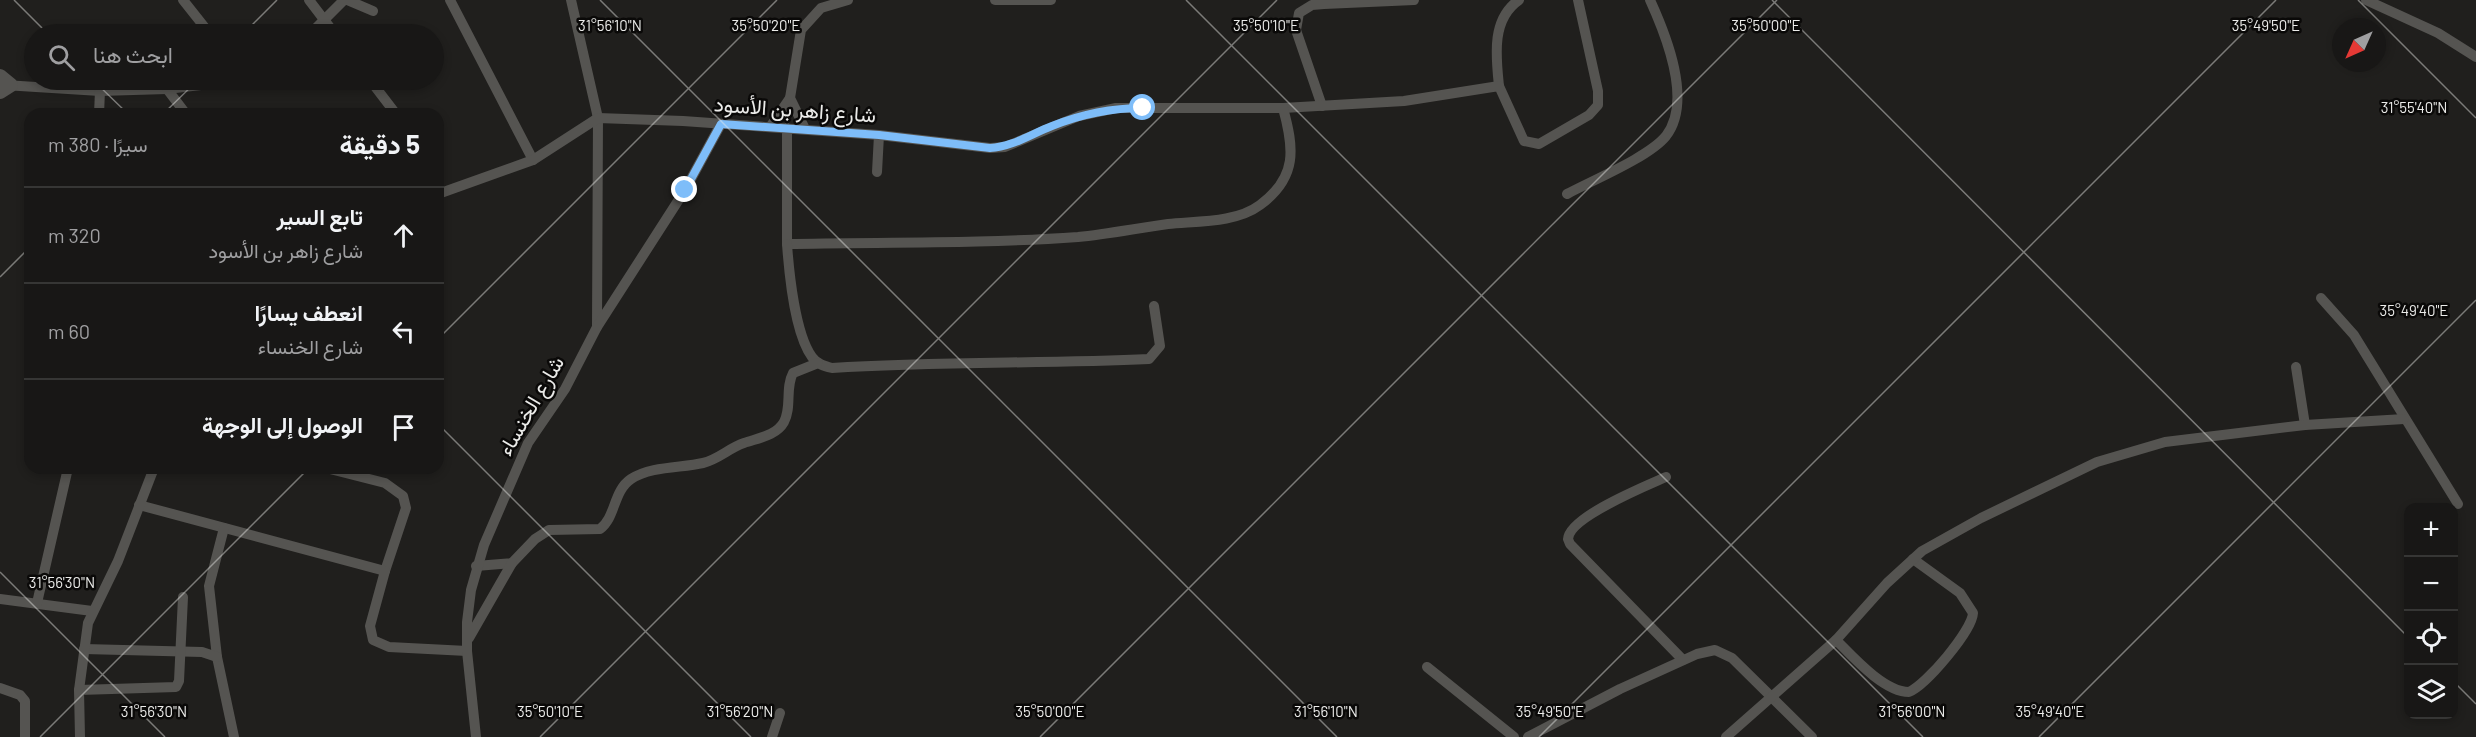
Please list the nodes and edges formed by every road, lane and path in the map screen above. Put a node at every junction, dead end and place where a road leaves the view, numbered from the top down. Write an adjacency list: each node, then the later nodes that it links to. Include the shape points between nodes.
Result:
1 (183, 0): 16 (street)
2 (309, 0): 15 (street)
3 (346, 0): 14 (street); 15 (street)
4 (450, 0): 40 (street)
5 (571, 0): 34 (street)
6 (848, 0): 28 (street, via 821,8 801,30)
7 (995, 0): 8 (street)
8 (1051, 0)
9 (1414, 0): 29 (street, via 1312,5 1299,13 1296,30)
10 (1519, 0): 22 (street, via 1505,13 1499,30)
11 (1578, 0): 22 (street, via 1598,91 1599,102 1594,110 1546,141 1528,144)
12 (1650, 0): 43 (street, via 1678,87 1679,100 1671,126 1650,149)
13 (2366, 0): 19 (street, via 2438,33)
14 (373, 11)
15 (324, 21): 17 (street); 18 (street)
16 (202, 24)
17 (321, 24)
18 (327, 24)
19 (2476, 57)
20 (3, 85): 21 (street)
21 (24, 86)
22 (1499, 86): 29 (street, شارع زاهر بن الأسود, via 1404,100)
23 (84, 90): 27 (street)
24 (134, 90): 27 (street)
25 (168, 90): 31 (street)
26 (377, 90): 32 (street)
27 (100, 91): 30 (street)
28 (790, 98): 36 (street); 38 (street)
29 (1322, 106): 33 (street, شارع زاهر بن الأسود)
30 (99, 108)
31 (181, 108)
32 (391, 108)
33 (1283, 108): 39 (street, شارع زاهر بن الأسود, via 1116,108 1079,116 998,148); 44 (street, via 1292,159 1281,184 1258,207 1231,216 1080,237)
34 (598, 118): 35 (street, شارع زاهر بن الأسود); 40 (street); 47 (street)
35 (721, 124): 36 (street, شارع زاهر بن الأسود); 47 (street, شارع الخنساء, via 685,190)
36 (770, 128): 37 (street, شارع زاهر بن الأسود)
37 (787, 128): 38 (street, شارع زاهر بن الأسود); 44 (street)
38 (805, 129): 39 (street, شارع زاهر بن الأسود)
39 (879, 135): 41 (street)
40 (533, 160): 42 (street)
41 (877, 172)
42 (444, 188)
43 (1567, 194)
44 (787, 244): 48 (street, via 798,317 808,351)
45 (2321, 298): 50 (street, via 2354,335)
46 (1154, 306): 48 (street, via 1160,346 1149,359 832,368)
47 (597, 327): 61 (street, شارع الخنساء, via 565,389 528,443)
48 (818, 363): 60 (street, via 801,368 792,376 787,415 777,431 740,444 716,459 631,479 618,494 606,524 592,530 549,530)
49 (2296, 367): 51 (street)
50 (2404, 419): 51 (street); 56 (street)
51 (2305, 425): 59 (street, via 2165,442 2116,454 1941,538)
52 (67, 474): 65 (street)
53 (152, 474): 57 (street)
54 (350, 474): 62 (street, via 385,483 403,496 406,508)
55 (1666, 477): 72 (street, via 1589,516 1571,529 1568,539)
56 (2457, 503)
57 (139, 505): 58 (street); 66 (street, via 111,577)
58 (224, 528): 62 (street); 71 (street, via 209,586)
59 (1913, 559): 67 (street); 67 (street, via 1960,593 1973,614 1968,630 1921,685 1909,692 1893,688)
60 (512, 563): 61 (street); 68 (street, via 485,606)
61 (476, 567): 68 (street, شارع الخنساء, via 468,604)
62 (385, 571): 68 (street, via 370,626 373,640 389,647)
63 (183, 597): 70 (street)
64 (0, 599): 65 (street)
65 (37, 603): 66 (street)
66 (92, 611): 69 (street)
67 (1836, 640): 76 (street)
68 (467, 646): 81 (street, شارع الخنساء)
69 (84, 649): 70 (street); 75 (street)
70 (182, 651): 71 (street); 75 (street, via 179,681 173,688)
71 (217, 657): 80 (street)
72 (1683, 660): 76 (street, via 1719,650 1732,658); 84 (street)
73 (1427, 667): 83 (street)
74 (0, 688): 78 (street, via 24,699)
75 (79, 690): 79 (street)
76 (1770, 698): 85 (street); 86 (street)
77 (780, 712): 82 (street)
78 (25, 737)
79 (81, 737)
80 (234, 737)
81 (476, 737)
82 (772, 737)
83 (1514, 737)
84 (1528, 737)
85 (1726, 737)
86 (1812, 737)

